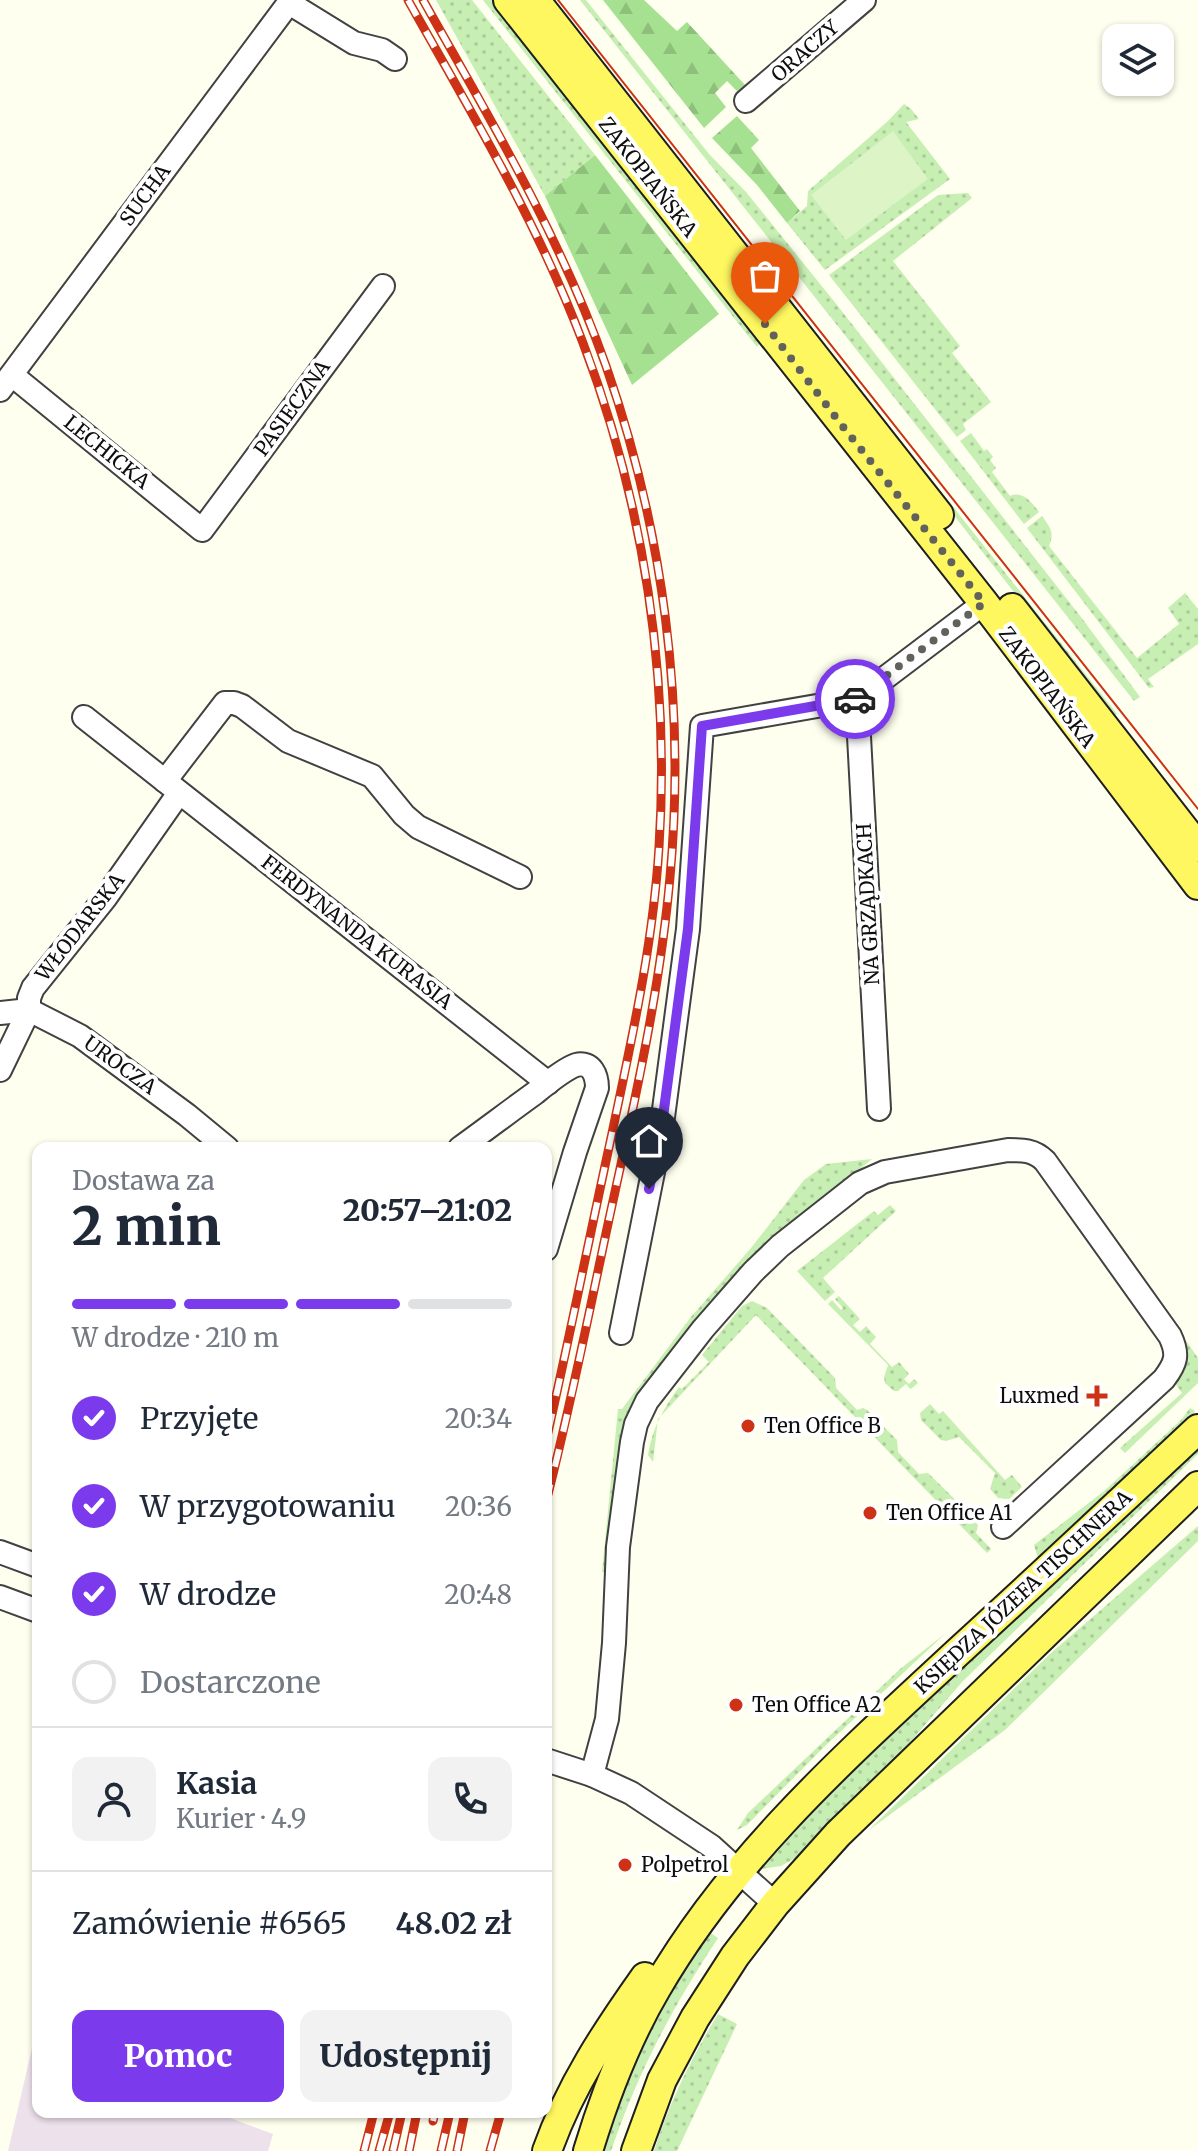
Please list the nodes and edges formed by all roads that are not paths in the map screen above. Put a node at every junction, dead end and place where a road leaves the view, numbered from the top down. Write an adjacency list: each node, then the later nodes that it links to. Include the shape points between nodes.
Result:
1 (508, 0): 10 (main road, ZAKOPIAŃSKA)
2 (535, 0): 14 (main road, ZAKOPIAŃSKA)
3 (864, 0): 6 (street, ORACZY)
4 (290, 1): 5 (street, via 354,43); 8 (street, SUCHA)
5 (395, 59)
6 (746, 101)
7 (383, 286): 9 (street, PASIECZNA)
8 (6, 382): 9 (street, LECHICKA)
9 (202, 530)
10 (984, 603): 11 (street); 16 (main road, ZAKOPIAŃSKA)
11 (857, 699): 21 (street, NA GRZĄDKACH); 25 (street, via 702,726 688,929 672,1054)
12 (84, 717): 13 (street, FERDYNANDA KURASIA)
13 (172, 787): 15 (street, via 225,703 234,703 288,741 372,776 418,827); 17 (street, WŁODARSKA, via 106,897 33,988); 20 (street, FERDYNANDA KURASIA)
14 (1198, 847)
15 (520, 877)
16 (1198, 885)
17 (29, 1010): 18 (street); 19 (street, WŁODARSKA); 22 (street, UROCZA, via 80,1036)
18 (0, 1013)
19 (0, 1070)
20 (548, 1083): 23 (street); 24 (street, via 578,1065 597,1076)
21 (879, 1109)
22 (220, 1142)
23 (468, 1142)
24 (552, 1229)
25 (621, 1333)
26 (1198, 1429): 35 (main road, KSIĘDZA JÓZEFA TISCHNERA, via 857,1745)
27 (1198, 1486): 36 (main road, via 838,1834)
28 (1003, 1527): 34 (street, via 1164,1379 1176,1358 1170,1336 1045,1161 1022,1150 885,1172 860,1183 762,1263 647,1401 632,1442 618,1547 607,1719)
29 (0, 1552): 30 (street)
30 (32, 1564)
31 (0, 1597): 32 (street)
32 (32, 1609)
33 (552, 1762): 34 (street)
34 (592, 1775): 35 (street, via 631,1793)
35 (739, 1870): 36 (street); 37 (main road, KSIĘDZA JÓZEFA TISCHNERA)
36 (775, 1904): 40 (main road, via 695,2018 662,2080)
37 (694, 1929): 38 (main road, via 654,1966 605,2033 567,2099); 39 (main road, KSIĘDZA JÓZEFA TISCHNERA, via 629,2041)
38 (547, 2151)
39 (588, 2151)
40 (636, 2151)

